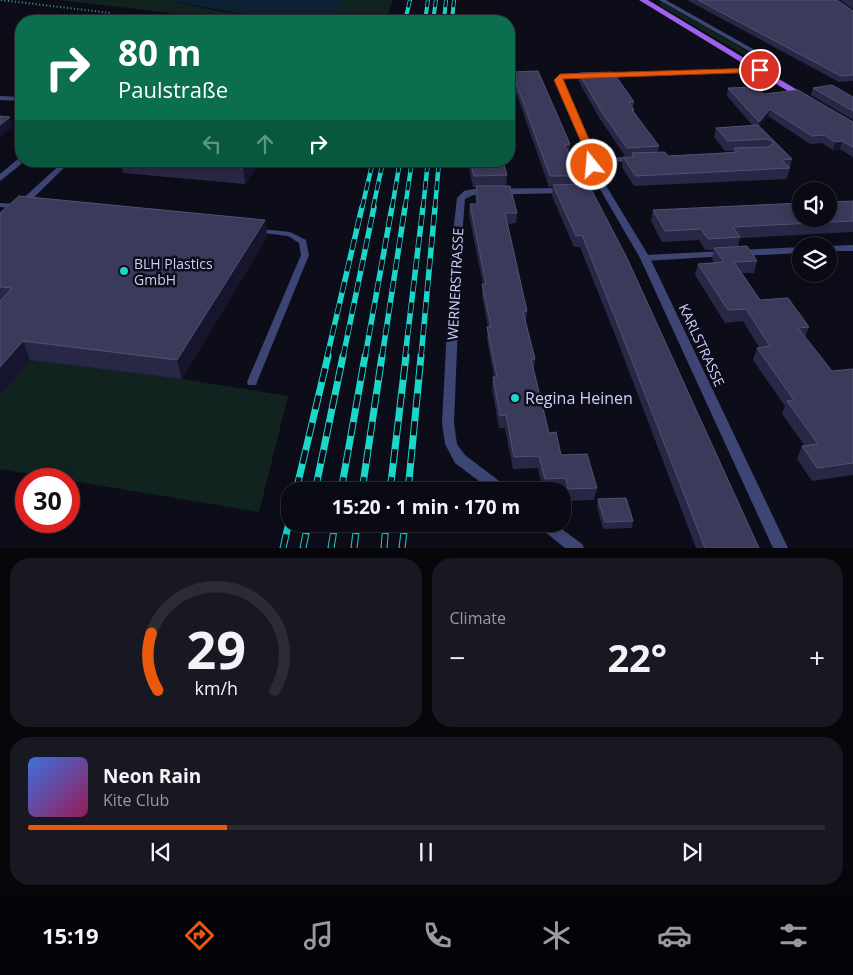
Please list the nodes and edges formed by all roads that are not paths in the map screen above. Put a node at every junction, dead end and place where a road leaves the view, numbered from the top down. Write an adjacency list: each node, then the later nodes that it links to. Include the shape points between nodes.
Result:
1 (643, 0): 2 (street); 5 (main road)
2 (653, 0)
3 (662, 0): 4 (street)
4 (769, 57)
5 (760, 70): 6 (lane); 9 (main road)
6 (560, 77): 10 (street, KARLSTRASSE, via 558,80)
7 (0, 98): 8 (street)
8 (15, 99)
9 (819, 106)
10 (592, 158): 11 (street); 24 (street, KARLSTRASSE, via 600,190)
11 (646, 159)
12 (15, 165): 14 (street)
13 (62, 167): 17 (lane)
14 (0, 178)
15 (576, 190): 26 (street, WERNERSTRASSE, via 473,192 461,198 448,423 451,444 460,459)
16 (4, 206): 17 (lane); 19 (lane)
17 (19, 207): 18 (lane)
18 (28, 208)
19 (0, 213)
20 (242, 229): 25 (lane, via 290,234 303,242 305,255)
21 (853, 248): 22 (lane)
22 (837, 249)
23 (792, 250): 24 (lane)
24 (645, 258): 29 (street, KARLSTRASSE)
25 (252, 382)
26 (490, 482)
27 (556, 532): 28 (street)
28 (577, 548)
29 (781, 548)

